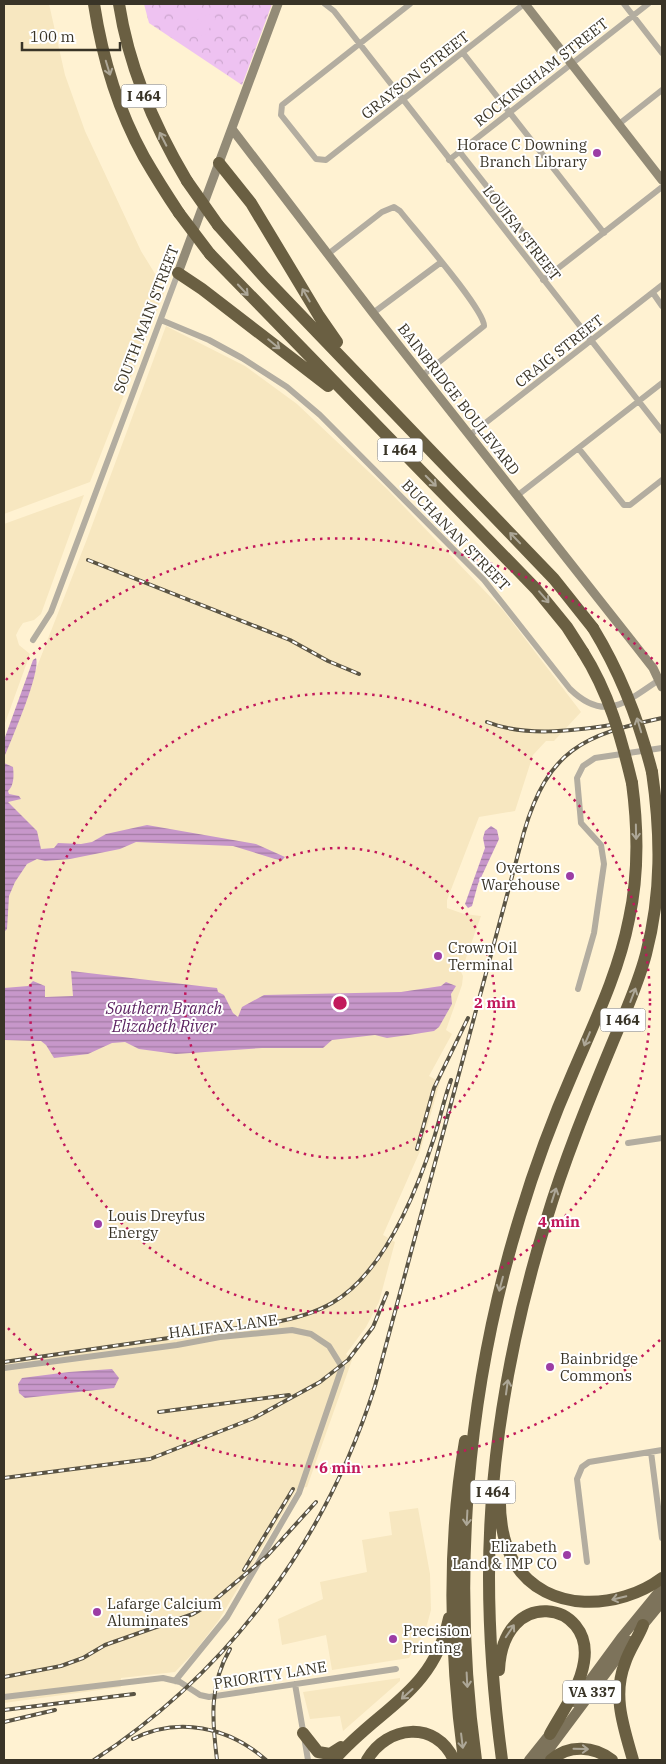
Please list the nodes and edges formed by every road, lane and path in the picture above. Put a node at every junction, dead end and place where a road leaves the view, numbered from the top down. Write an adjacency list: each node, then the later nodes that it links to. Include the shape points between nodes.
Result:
1 (94, 4): 45 (highway, I 464, one-way to 45, bridge, via 105,58 120,104 144,157 178,213 210,254)
2 (119, 4): 40 (highway, I 464, one-way to 2, bridge, via 218,225 187,181 150,111 131,58)
3 (278, 4): 18 (street, SOUTH MAIN STREET)
4 (325, 4): 10 (street, LOUISA STREET)
5 (410, 4): 10 (street)
6 (525, 4): 11 (street, GRAYSON STREET); 13 (street)
7 (624, 4): 9 (street)
8 (648, 4): 9 (street, ROCKINGHAM STREET)
9 (633, 15): 12 (street); 13 (street, ROCKINGHAM STREET)
10 (360, 44): 15 (street, LOUISA STREET); 15 (street, GRAYSON STREET, via 291,97 280,108 281,115 319,161 326,160)
11 (463, 53): 15 (street, GRAYSON STREET); 16 (street)
12 (662, 53)
13 (571, 64): 16 (street, ROCKINGHAM STREET); 17 (street)
14 (662, 90): 17 (street)
15 (403, 100): 20 (street, LOUISA STREET)
16 (510, 112): 19 (street, ROCKINGHAM STREET); 26 (street)
17 (618, 124): 22 (street)
18 (232, 129): 21 (street, SOUTH MAIN STREET); 27 (street, BAINBRIDGE BOULEVARD)
19 (459, 152): 20 (street, ROCKINGHAM STREET); 24 (street, LOUISA STREET)
20 (449, 160): 25 (street, LOUISA STREET)
21 (219, 163): 30 (street, SOUTH MAIN STREET); 40 (highway, one-way to 21, via 328,331 251,202)
22 (662, 180)
23 (662, 187): 26 (street)
24 (508, 214): 25 (street); 29 (street, LOUISA STREET)
25 (497, 222): 31 (street, LOUISA STREET)
26 (604, 233): 29 (street)
27 (328, 254): 28 (street, via 389,208 398,209); 35 (street, BAINBRIDGE BOULEVARD)
28 (440, 263): 35 (street); 38 (street, via 484,322 482,330)
29 (554, 272): 31 (street)
30 (178, 274): 36 (street, SOUTH MAIN STREET); 45 (highway, one-way to 45, via 317,377)
31 (543, 280): 37 (street, LOUISA STREET)
32 (662, 285): 33 (street, CRAIG STREET)
33 (653, 293): 34 (street); 37 (street, CRAIG STREET)
34 (662, 306)
35 (373, 313): 38 (street, BAINBRIDGE BOULEVARD)
36 (161, 320): 48 (street, SOUTH MAIN STREET, via 51,612); 49 (street, BUCHANAN STREET, via 242,358 287,386 320,414 484,580 570,688 590,704 603,708 625,702)
37 (591, 341): 41 (street, LOUISA STREET); 43 (street, CRAIG STREET)
38 (423, 375): 43 (street, BAINBRIDGE BOULEVARD)
39 (662, 383): 41 (street)
40 (375, 392): 56 (highway, I 464, one-way to 40, bridge, via 516,1339 544,1229 572,1144 626,1013 646,954 655,908 660,838 652,772 635,711 593,628 554,579)
41 (639, 401): 42 (street, LOUISA STREET); 44 (street)
42 (662, 431)
43 (470, 435): 47 (street, BAINBRIDGE BOULEVARD)
44 (579, 449): 46 (street, via 627,506); 47 (street)
45 (403, 453): 54 (highway, I 464, one-way to 54, bridge, via 536,589 567,627 601,683 613,712 632,783 636,858 629,920 616,968 529,1185 499,1290)
46 (662, 480)
47 (518, 496): 49 (street, BAINBRIDGE BOULEVARD)
48 (33, 640)
49 (661, 681)
50 (662, 748): 51 (street, via 595,758 584,766 577,778 581,823 601,845 604,864 594,933)
51 (578, 989)
52 (662, 1138): 53 (street)
53 (628, 1143)
54 (487, 1348): 60 (highway, via 460,1471); 82 (highway, I 464, one-way to 82, via 473,1438 465,1560 466,1654)
55 (4, 1368): 68 (street, HALIFAX LANE, via 292,1330 311,1334 329,1346 340,1360 342,1366 299,1493 227,1617)
56 (500, 1436): 62 (highway, one-way to 56, via 630,1595 591,1602 557,1596 527,1579 514,1563 505,1540 500,1495); 72 (highway, I 464, via 491,1510 488,1575)
57 (662, 1450): 58 (street)
58 (651, 1452): 59 (street); 61 (street, via 593,1461 581,1469 577,1478)
59 (662, 1538)
60 (454, 1553): 71 (highway, one-way to 71, via 449,1616 441,1646 418,1684); 81 (highway, one-way to 81, via 455,1654)
61 (587, 1562)
62 (662, 1578)
63 (662, 1588): 74 (main road, VA 337)
64 (662, 1602): 66 (main road, VA 337)
65 (662, 1610): 66 (main road)
66 (643, 1625): 76 (main road, VA 337); 86 (highway, via 625,1662 619,1691 621,1715)
67 (396, 1669): 69 (street, PRIORITY LANE)
68 (174, 1680): 69 (street, PRIORITY LANE, via 209,1697); 70 (street, PRIORITY LANE, via 150,1679)
69 (295, 1684): 73 (street)
70 (4, 1697)
71 (386, 1712): 73 (highway, via 330,1754 314,1749); 78 (highway)
72 (498, 1730): 74 (highway, one-way to 74, via 500,1657 504,1641 520,1619 550,1611 576,1626 585,1655 574,1692); 83 (highway, I 464)
73 (303, 1733): 75 (street)
74 (550, 1734): 76 (main road, VA 337)
75 (307, 1757): 77 (street)
76 (534, 1758)
77 (313, 1760)
78 (334, 1760)
79 (367, 1760): 80 (highway, via 393,1734 412,1731 428,1734 439,1741)
80 (454, 1760)
81 (464, 1760)
82 (476, 1760)
83 (502, 1760)
84 (551, 1760): 85 (highway, one-way to 85, via 569,1750 586,1749)
85 (612, 1760)
86 (633, 1760)

